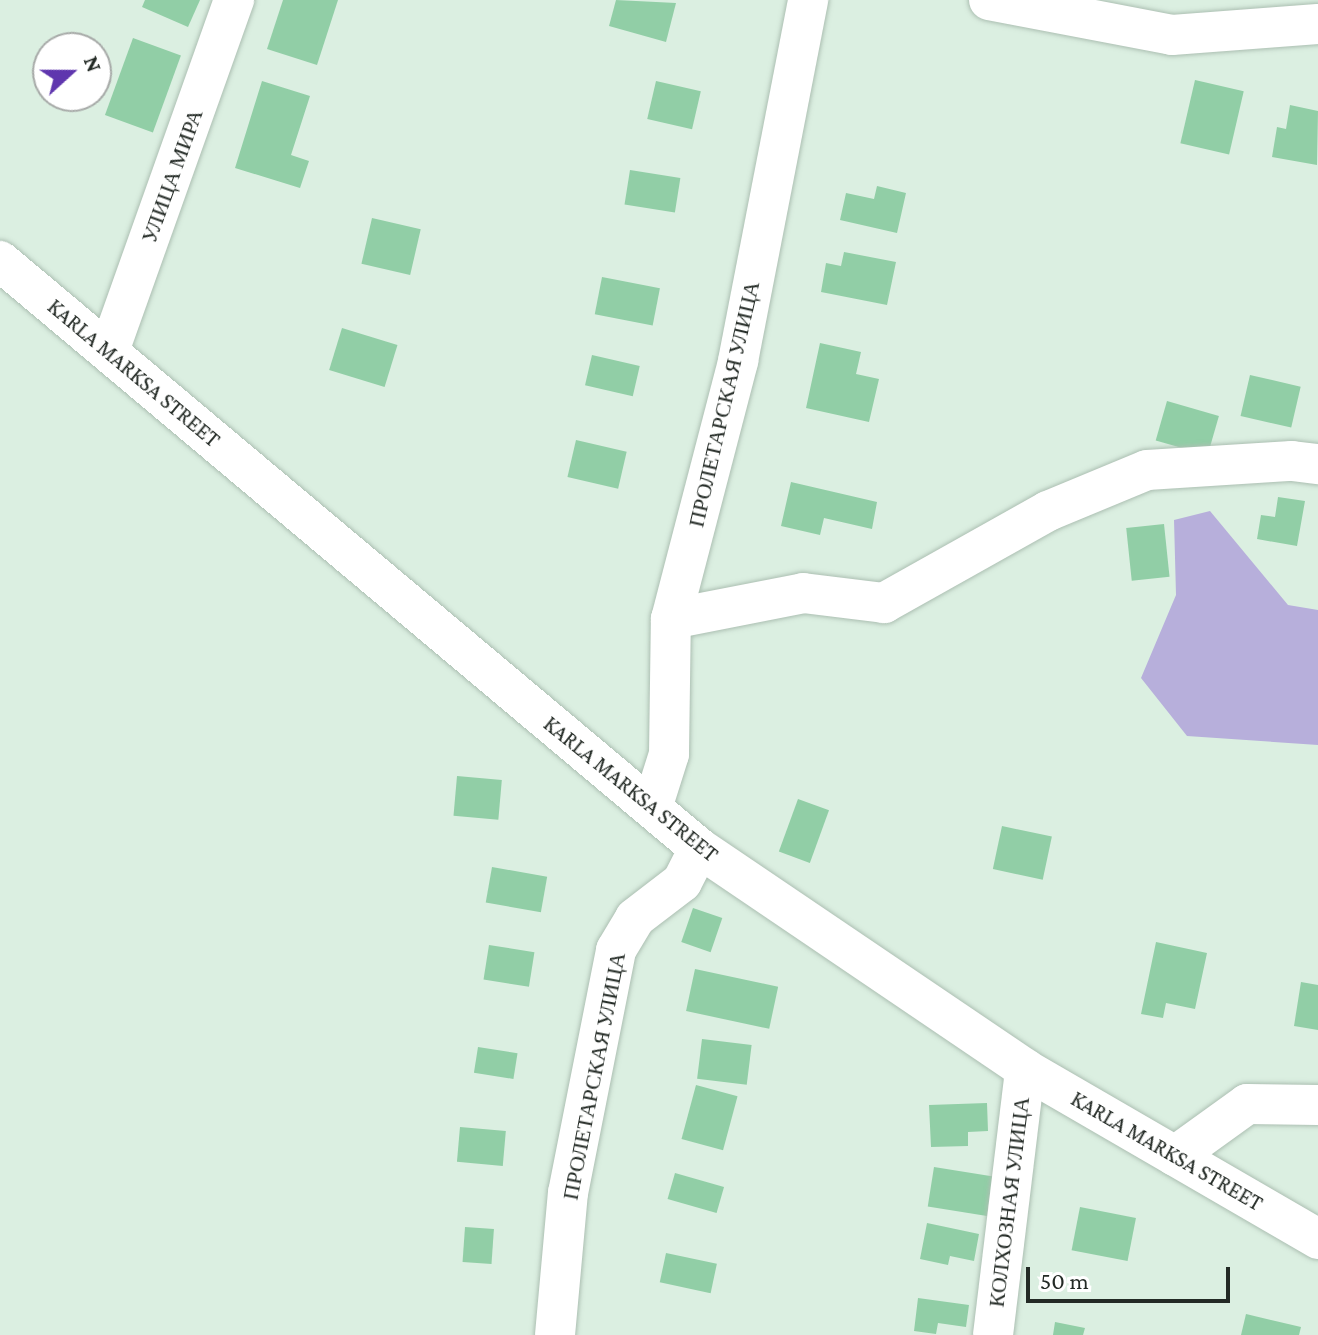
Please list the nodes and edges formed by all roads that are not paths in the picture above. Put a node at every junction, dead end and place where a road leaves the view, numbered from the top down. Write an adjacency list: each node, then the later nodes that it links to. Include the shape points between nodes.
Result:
1 (234, 0): 6 (street, УЛИЦА МИРА)
2 (808, 0): 8 (street, ПРОЛЕТАРСКАЯ УЛИЦА, via 738,361)
3 (989, 0): 4 (street, via 1172,35)
4 (1318, 24)
5 (0, 261): 6 (street, KARLA MARKSA STREET)
6 (109, 351): 9 (street, KARLA MARKSA STREET)
7 (1318, 464): 8 (street, via 1147,470 1048,511 884,603 803,593)
8 (671, 619): 9 (street, ПРОЛЕТАРСКАЯ УЛИЦА, via 669,754)
9 (652, 808): 10 (street, KARLA MARKSA STREET)
10 (699, 848): 11 (street, KARLA MARKSA STREET); 15 (street, ПРОЛЕТАРСКАЯ УЛИЦА, via 682,882 635,918 616,950 568,1193)
11 (1025, 1069): 13 (street, KARLA MARKSA STREET); 16 (street, КОЛХОЗНАЯ УЛИЦА)
12 (1318, 1105): 13 (street, via 1247,1104)
13 (1175, 1156): 14 (street, KARLA MARKSA STREET)
14 (1318, 1239)
15 (555, 1335)
16 (993, 1335)

